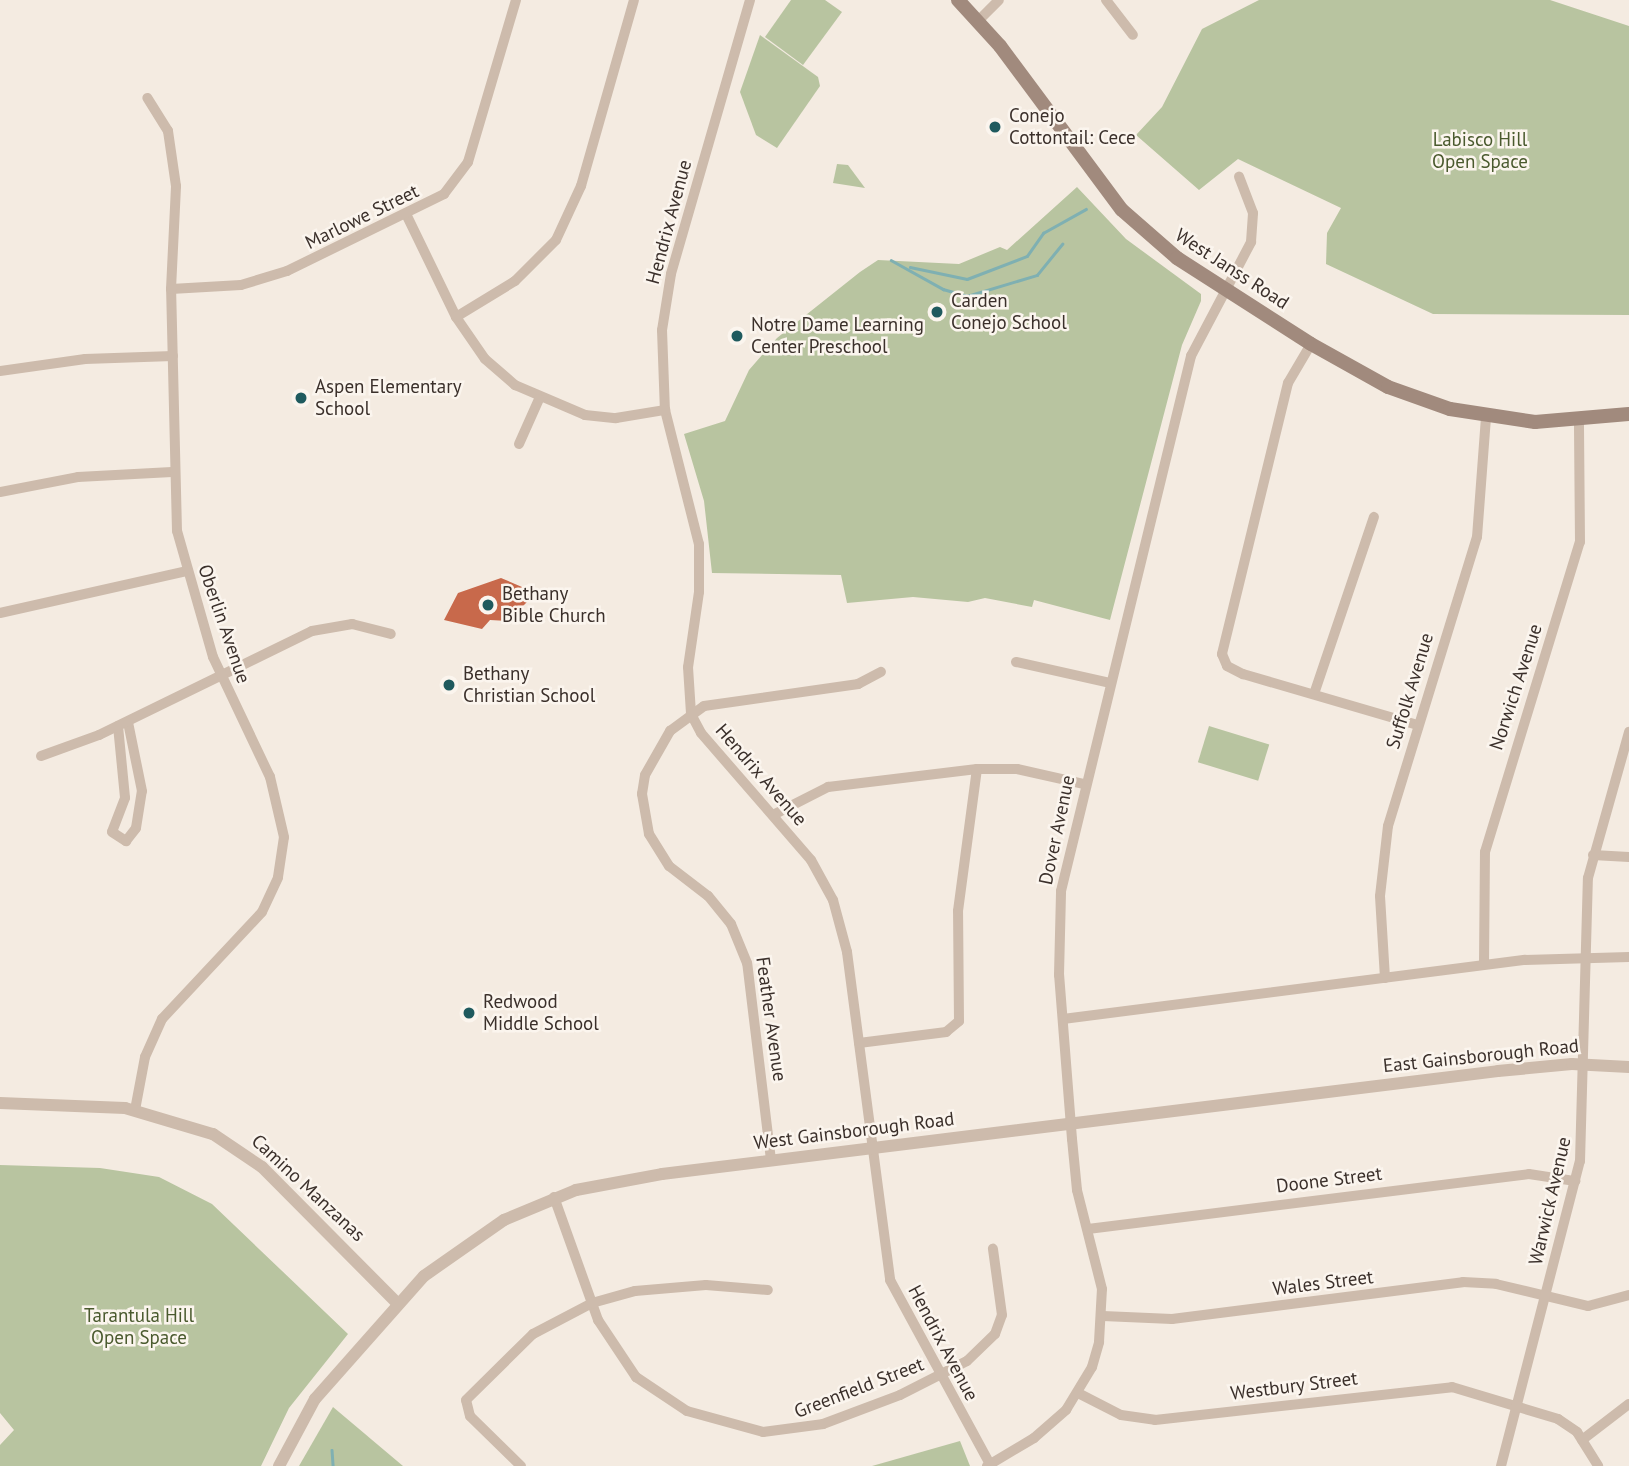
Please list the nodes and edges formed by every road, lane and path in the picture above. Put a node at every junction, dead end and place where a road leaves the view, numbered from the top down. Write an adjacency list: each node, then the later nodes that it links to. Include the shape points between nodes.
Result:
1 (516, 0): 11 (street, Marlowe Street, via 468,162 444,194)
2 (634, 0): 14 (street, via 581,186 555,240 515,281)
3 (750, 0): 19 (street, Hendrix Avenue, via 671,274 662,330)
4 (958, 0): 7 (main road, West Janss Road)
5 (999, 0): 7 (street)
6 (1106, 0): 8 (street)
7 (979, 20): 13 (main road, West Janss Road, via 1122,210 1158,243)
8 (1133, 36)
9 (147, 98): 12 (street, Oberlin Avenue, via 168,131 174,168)
10 (1238, 177): 13 (street, Dover Avenue, via 1254,230 1247,257)
11 (407, 216): 12 (street, Marlowe Street, via 262,280); 14 (street)
12 (171, 289): 16 (street, Oberlin Avenue)
13 (1227, 289): 15 (main road, West Janss Road); 33 (street, Dover Avenue, via 1191,356)
14 (456, 317): 18 (street, via 493,367)
15 (1311, 344): 21 (main road, West Janss Road, via 1388,387); 34 (street, via 1288,383 1224,635 1224,660 1242,674)
16 (173, 356): 17 (street, via 85,359); 24 (street, Oberlin Avenue)
17 (0, 371)
18 (539, 400): 19 (street, via 616,418); 23 (street)
19 (665, 410): 35 (street, Hendrix Avenue, via 699,544 699,592 688,667)
20 (1629, 414): 22 (main road, West Janss Road)
21 (1486, 417): 22 (main road, West Janss Road); 37 (street, Suffolk Avenue, via 1481,519)
22 (1578, 421): 47 (street, Norwich Avenue, via 1580,542 1485,852)
23 (519, 444)
24 (173, 472): 25 (street, via 78,477); 27 (street, Oberlin Avenue)
25 (0, 492)
26 (1374, 517): 34 (street)
27 (186, 571): 28 (street); 32 (street, Oberlin Avenue)
28 (0, 613)
29 (391, 634): 32 (street, via 371,626 332,626)
30 (1016, 662): 33 (street)
31 (881, 672): 35 (street, Feather Avenue, via 858,684 743,697)
32 (221, 677): 36 (street); 55 (street, Oberlin Avenue, via 277,795 283,855 262,912 162,1019 145,1057)
33 (1110, 683): 41 (street, Dover Avenue)
34 (1314, 694): 37 (street)
35 (691, 714): 42 (street, Hendrix Avenue, via 701,733); 58 (street, Feather Avenue, via 670,731 650,760 644,816 669,866 708,896 740,939 751,987)
36 (123, 724): 36 (street, via 125,798 112,832 125,841 136,828 142,791); 39 (street)
37 (1417, 725): 48 (street, Suffolk Avenue, via 1384,858)
38 (1629, 732): 43 (street, Warwick Avenue)
39 (40, 756)
40 (977, 769): 41 (street, via 1017,769); 42 (street, via 828,787); 50 (street, via 958,911 959,1021 946,1032)
41 (1084, 784): 49 (street, Dover Avenue, via 1059,910)
42 (773, 815): 50 (street, Hendrix Avenue, via 811,860 833,900 845,941)
43 (1593, 855): 44 (street); 45 (street, Warwick Avenue)
44 (1629, 857)
45 (1584, 956): 46 (street); 47 (street); 51 (street, Warwick Avenue)
46 (1629, 957)
47 (1484, 964): 48 (street)
48 (1385, 978): 49 (street)
49 (1063, 1019): 56 (street, Dover Avenue)
50 (859, 1042): 57 (street, Hendrix Avenue)
51 (1584, 1064): 52 (street, East Gainsborough Road); 53 (street, East Gainsborough Road); 59 (street, Warwick Avenue, via 1584,1127)
52 (1629, 1068)
53 (1338, 1091): 56 (street, West Gainsborough Road)
54 (0, 1103): 55 (street, Camino Manzanas)
55 (135, 1110): 66 (street, Camino Manzanas, via 185,1123 237,1148)
56 (1071, 1124): 57 (street, West Gainsborough Road); 61 (street, Dover Avenue)
57 (872, 1148): 58 (street, West Gainsborough Road); 69 (street, Hendrix Avenue, via 890,1280)
58 (771, 1160): 60 (street, West Gainsborough Road, via 628,1178)
59 (1574, 1181): 61 (street, Doone Street, via 1529,1174); 65 (street, Warwick Avenue)
60 (554, 1197): 66 (street, West Gainsborough Road, via 481,1233); 67 (street, Greenfield Street)
61 (1088, 1229): 68 (street, Dover Avenue, via 1100,1274)
62 (993, 1249): 69 (street, Greenfield Street, via 1002,1298 995,1334 967,1361)
63 (768, 1290): 67 (street, via 669,1287)
64 (1629, 1295): 65 (street, Wales Street, via 1588,1306)
65 (1546, 1297): 68 (street, Wales Street, via 1463,1282 1193,1317); 71 (street, Warwick Avenue)
66 (401, 1299): 75 (street, West Gainsborough Road, via 315,1399)
67 (592, 1303): 69 (street, Greenfield Street, via 606,1336 636,1377 687,1412 752,1431 803,1430); 76 (street, via 533,1334 466,1400 470,1416)
68 (1103, 1316): 70 (street, Dover Avenue, via 1092,1367)
69 (939, 1376): 74 (street, Hendrix Avenue)
70 (1078, 1393): 71 (street, Westbury Street, via 1121,1415 1155,1420 1440,1386); 74 (street, Dover Avenue, via 1034,1438)
71 (1517, 1403): 73 (street, Westbury Street, via 1558,1419); 77 (street, Warwick Avenue)
72 (1629, 1404): 73 (street)
73 (1582, 1440): 78 (street, Westbury Street)
74 (989, 1465)
75 (279, 1466)
76 (521, 1466)
77 (1501, 1466)
78 (1598, 1466)

